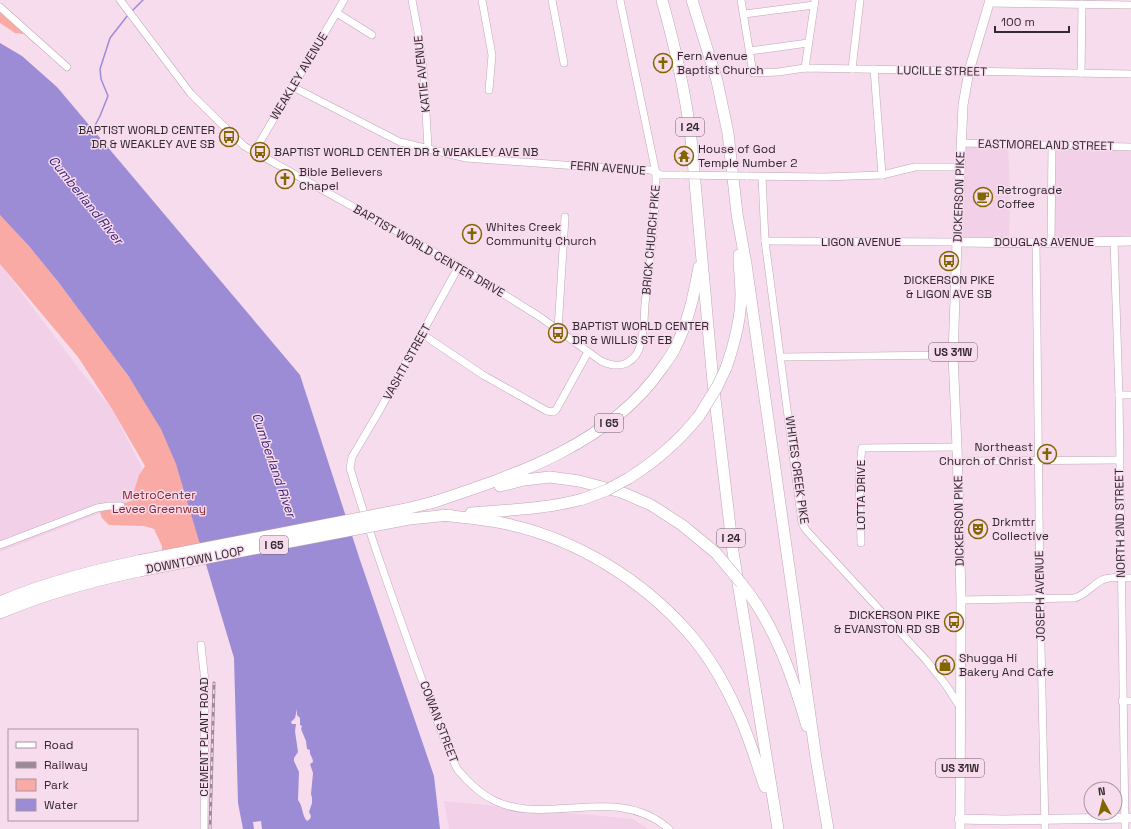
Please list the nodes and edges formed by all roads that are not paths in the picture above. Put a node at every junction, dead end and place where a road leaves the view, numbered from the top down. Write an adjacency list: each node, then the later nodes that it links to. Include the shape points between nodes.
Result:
1 (120, 0): 35 (street, BAPTIST WORLD CENTER DRIVE, via 191,94 244,146)
2 (344, 0): 16 (street, WEAKLEY AVENUE)
3 (412, 0): 34 (street, KATIE AVENUE, via 424,77)
4 (482, 0): 30 (street, via 492,55)
5 (552, 0): 21 (street)
6 (620, 0): 37 (street, BRICK CHURCH PIKE)
7 (662, 0): 48 (highway, I 24, via 686,103)
8 (692, 0): 40 (highway, via 717,81 728,133)
9 (741, 0): 17 (street)
10 (860, 0): 24 (street)
11 (814, 2): 17 (street); 19 (street)
12 (990, 2): 13 (street); 26 (main road, DICKERSON PIKE / US 31W)
13 (1082, 4): 14 (street); 27 (street)
14 (1131, 5)
15 (0, 6): 22 (street)
16 (337, 13): 18 (street); 29 (street, WEAKLEY AVENUE)
17 (744, 14): 20 (street)
18 (372, 35)
19 (808, 43): 20 (street); 23 (street)
20 (750, 51): 23 (street, LUCILLE STREET, via 753,73)
21 (564, 63)
22 (67, 67)
23 (805, 68): 24 (street, LUCILLE STREET)
24 (852, 69): 25 (street, LUCILLE STREET)
25 (874, 69): 26 (street, LUCILLE STREET); 38 (street)
26 (969, 71): 27 (street, LUCILLE STREET); 31 (main road, DICKERSON PIKE / US 31W, via 963,105)
27 (1081, 73): 28 (street, LUCILLE STREET)
28 (1131, 74)
29 (293, 87): 34 (street, FERN AVENUE, via 400,142); 35 (street, WEAKLEY AVENUE)
30 (489, 90)
31 (961, 143): 32 (street, EASTMORELAND STREET); 36 (main road, DICKERSON PIKE / US 31W)
32 (1052, 145): 33 (street, EASTMORELAND STREET); 47 (street)
33 (1131, 147)
34 (428, 148): 37 (street, FERN AVENUE, via 466,158 651,170)
35 (254, 152): 49 (street, BAPTIST WORLD CENTER DRIVE)
36 (960, 167): 38 (street, FERN AVENUE, via 915,167); 45 (main road, DICKERSON PIKE / US 31W)
37 (656, 173): 39 (street, FERN AVENUE, bridge, via 682,176); 55 (street, BRICK CHURCH PIKE, via 642,332 639,349)
38 (882, 175): 39 (street, FERN AVENUE, via 824,178)
39 (762, 176): 42 (street, WHITES CREEK PIKE)
40 (737, 214): 66 (highway, I 65, bridge, via 741,296 734,346 717,387 686,432 650,465 607,490 562,505); 80 (highway)
41 (565, 217): 50 (street)
42 (765, 241): 45 (street, LIGON AVENUE); 54 (street, WHITES CREEK PIKE)
43 (1114, 241): 44 (main road, DOUGLAS AVENUE); 47 (main road, DOUGLAS AVENUE); 56 (street, NORTH 2ND STREET)
44 (1131, 241)
45 (957, 242): 46 (main road, DOUGLAS AVENUE); 53 (main road, DICKERSON PIKE / US 31W)
46 (1036, 243): 47 (main road, DOUGLAS AVENUE); 60 (street, JOSEPH AVENUE)
47 (1051, 243)
48 (701, 257): 63 (highway, I 65, via 686,324 675,350 638,399 594,433 560,453 526,470); 84 (highway, I 24, via 733,552)
49 (459, 266): 50 (street, BAPTIST WORLD CENTER DRIVE); 51 (street, VASHTI STREET)
50 (558, 330): 52 (street, BAPTIST WORLD CENTER DRIVE)
51 (422, 334): 52 (street, via 483,375 553,412); 59 (street, VASHTI STREET)
52 (588, 352): 55 (street, BAPTIST WORLD CENTER DRIVE, via 611,366 620,366)
53 (953, 355): 54 (street); 58 (main road, DICKERSON PIKE / US 31W)
54 (782, 357): 79 (street, WHITES CREEK PIKE, via 802,523 925,660)
55 (631, 360)
56 (1118, 395): 57 (street); 61 (street, NORTH 2ND STREET)
57 (1131, 395)
58 (957, 447): 62 (main road, DICKERSON PIKE / US 31W); 67 (street, LOTTA DRIVE, via 862,448 859,474)
59 (352, 457): 86 (street, COWAN STREET, via 350,468 372,539 438,724 458,770 486,797 512,806 527,809 607,806 649,815)
60 (1038, 460): 61 (street); 62 (street); 72 (street, JOSEPH AVENUE)
61 (1119, 460): 70 (street, NORTH 2ND STREET)
62 (958, 461): 73 (main road, DICKERSON PIKE / US 31W)
63 (431, 503): 65 (highway, DOWNTOWN LOOP / I 65); 80 (highway, bridge, via 524,480 550,477 622,492 651,505 682,525 716,553 752,597 772,630 804,716)
64 (121, 506): 68 (street, via 97,508)
65 (408, 514): 66 (highway, DOWNTOWN LOOP / I 65); 69 (highway, DOWNTOWN LOOP / I 65, bridge)
66 (442, 515): 84 (highway, via 511,525 581,550 609,566 664,608 687,631 707,658 738,712)
67 (861, 542)
68 (0, 545)
69 (139, 566): 74 (highway, DOWNTOWN LOOP / I 65, via 103,568 63,579); 75 (highway, DOWNTOWN LOOP / I 65)
70 (1120, 578): 71 (street); 72 (street, via 1101,580 1081,596 1074,598); 77 (street, NORTH 2ND STREET)
71 (1131, 578)
72 (1040, 599): 73 (street); 83 (street, JOSEPH AVENUE)
73 (961, 600): 79 (main road, DICKERSON PIKE / US 31W)
74 (0, 602)
75 (0, 613)
76 (201, 645): 85 (street, CEMENT PLANT ROAD, via 205,682)
77 (1122, 701): 78 (street); 81 (street, NORTH 2ND STREET)
78 (1131, 701)
79 (960, 707): 82 (main road, DICKERSON PIKE / US 31W)
80 (816, 758): 87 (highway)
81 (1128, 818): 83 (main road); 90 (street, NORTH 2ND STREET)
82 (959, 819): 83 (main road); 88 (main road, DICKERSON PIKE / US 31W)
83 (1045, 819): 89 (street, JOSEPH AVENUE)
84 (776, 824)
85 (204, 829)
86 (669, 829)
87 (828, 829)
88 (960, 829)
89 (1045, 829)
90 (1125, 829)

